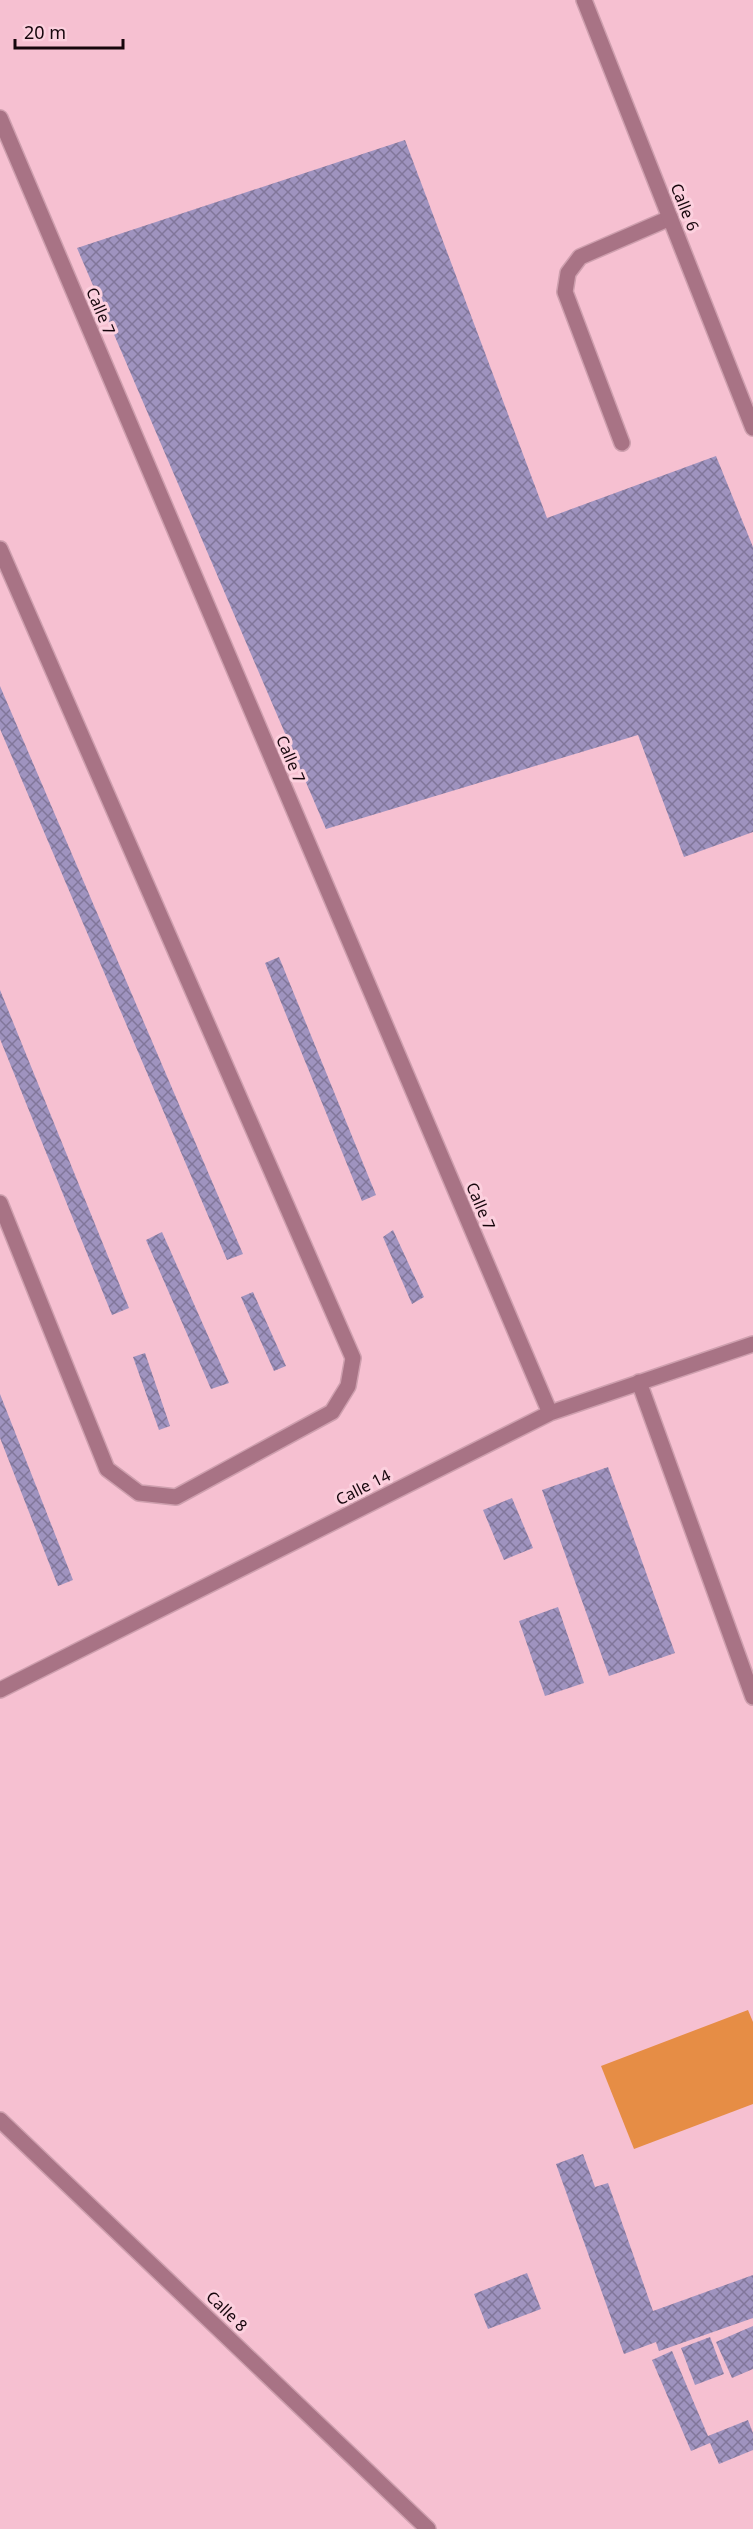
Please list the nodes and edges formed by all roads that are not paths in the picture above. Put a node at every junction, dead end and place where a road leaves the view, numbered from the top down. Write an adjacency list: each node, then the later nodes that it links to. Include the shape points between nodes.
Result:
1 (586, 5): 3 (street); 4 (street, Calle 6)
2 (0, 118): 10 (street, Calle 7)
3 (670, 218): 4 (street); 5 (street, via 580,257 568,273 564,292)
4 (753, 428)
5 (622, 443)
6 (0, 549): 7 (street, via 353,1358 348,1386 332,1412 176,1497 139,1493 107,1469)
7 (0, 1203)
8 (753, 1344): 9 (street, Calle 14)
9 (639, 1382): 10 (street, Calle 14); 12 (street)
10 (550, 1413): 11 (street, Calle 14)
11 (0, 1690)
12 (753, 1696)
13 (0, 2120): 14 (street, Calle 8)
14 (429, 2529)

